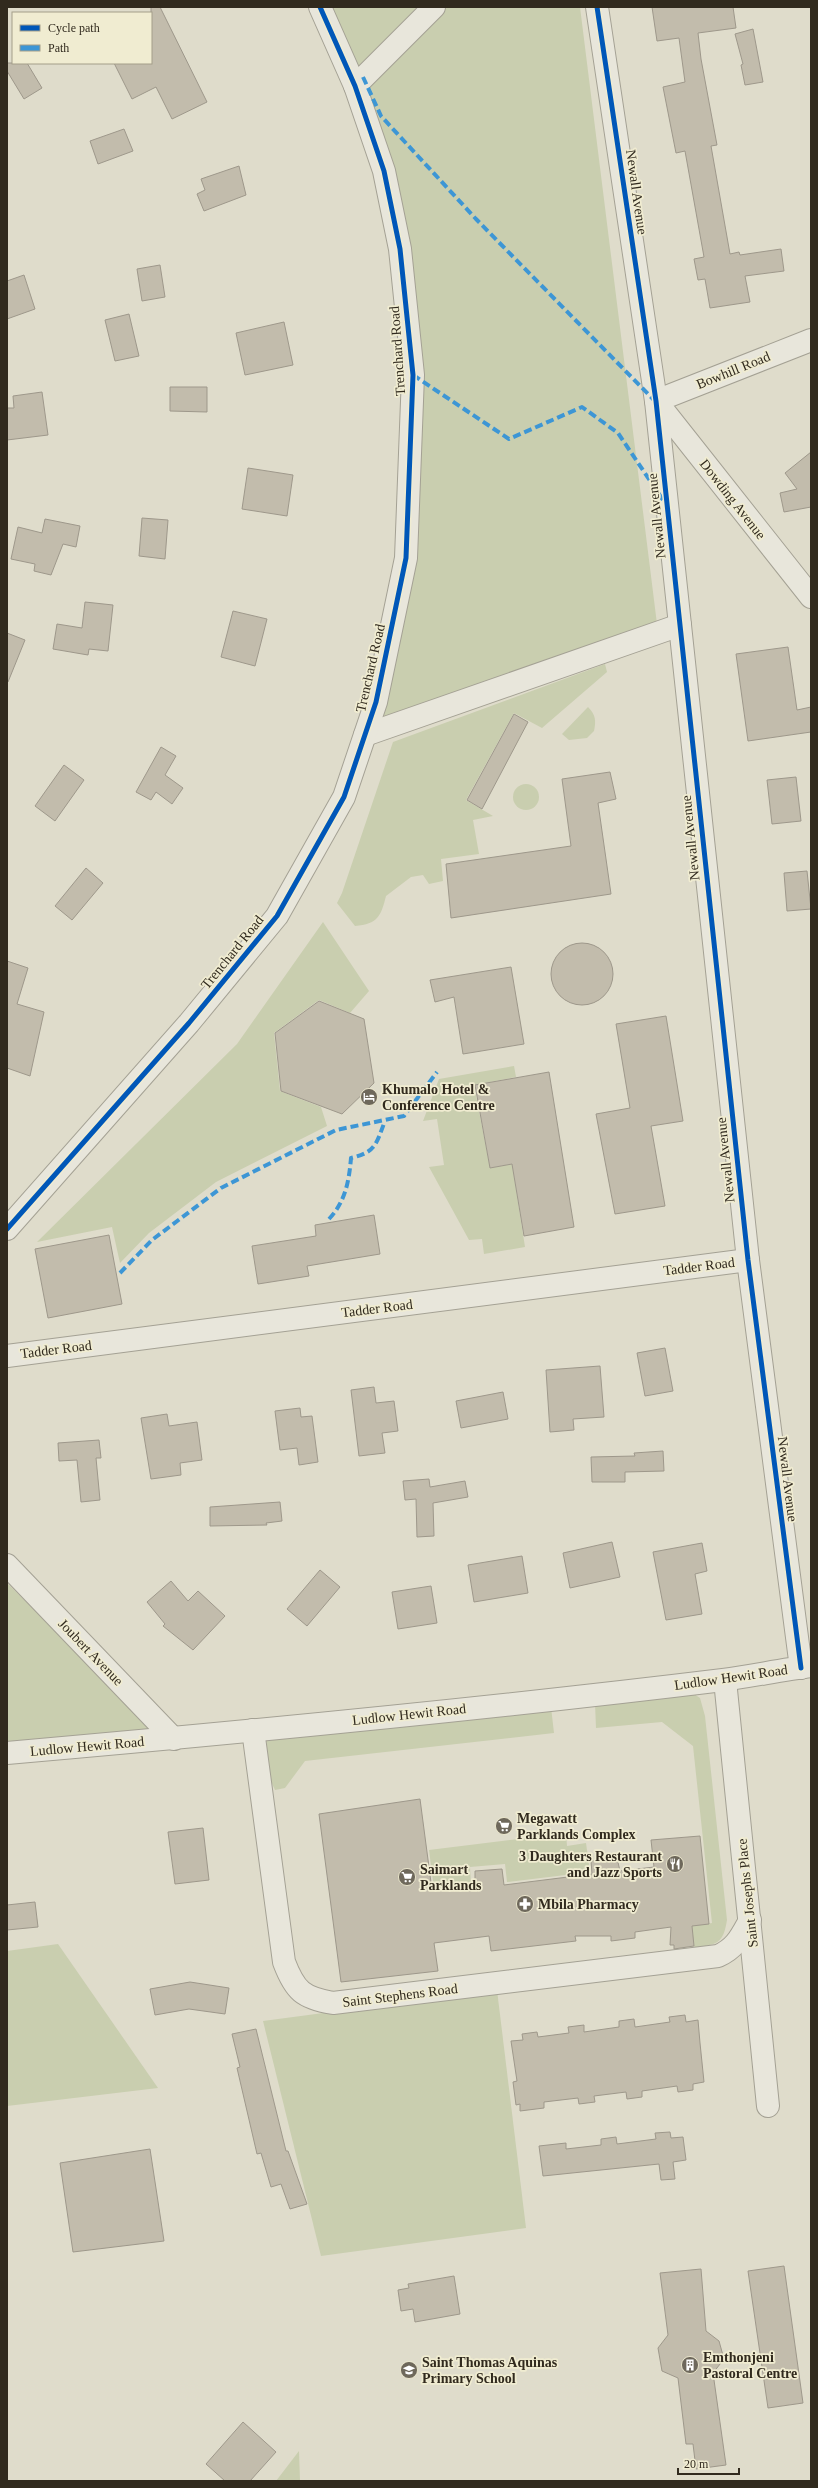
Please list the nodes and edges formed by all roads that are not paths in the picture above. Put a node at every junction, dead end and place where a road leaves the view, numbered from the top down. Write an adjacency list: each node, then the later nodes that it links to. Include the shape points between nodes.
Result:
1 (320, 7): 4 (street, Trenchard Road)
2 (434, 7): 4 (street)
3 (597, 7): 6 (street, Newall Avenue)
4 (355, 86): 9 (street, Trenchard Road, via 384,170 400,249 413,375 406,558 376,702)
5 (811, 340): 6 (street, Bowhill Road)
6 (656, 401): 7 (street, Dowding Avenue); 8 (street, Newall Avenue)
7 (811, 597)
8 (680, 625): 9 (street); 11 (street, Newall Avenue)
9 (365, 735): 10 (street, Trenchard Road, via 344,796 277,916 189,1023)
10 (7, 1228)
11 (748, 1260): 12 (street, Tadder Road); 14 (street, Newall Avenue)
12 (7, 1356)
13 (7, 1565): 17 (street, Joubert Avenue)
14 (806, 1667): 15 (street, Ludlow Hewit Road)
15 (724, 1680): 16 (street, Ludlow Hewit Road); 19 (street, Saint Josephs Place)
16 (253, 1730): 17 (street, Ludlow Hewit Road); 19 (street, Saint Stephens Road, via 284,1962 291,1981 314,2000 333,2003 718,1956 728,1952 738,1942)
17 (174, 1738): 18 (street, Ludlow Hewit Road)
18 (7, 1753)
19 (750, 1920): 20 (street, Saint Josephs Place)
20 (768, 2106)

